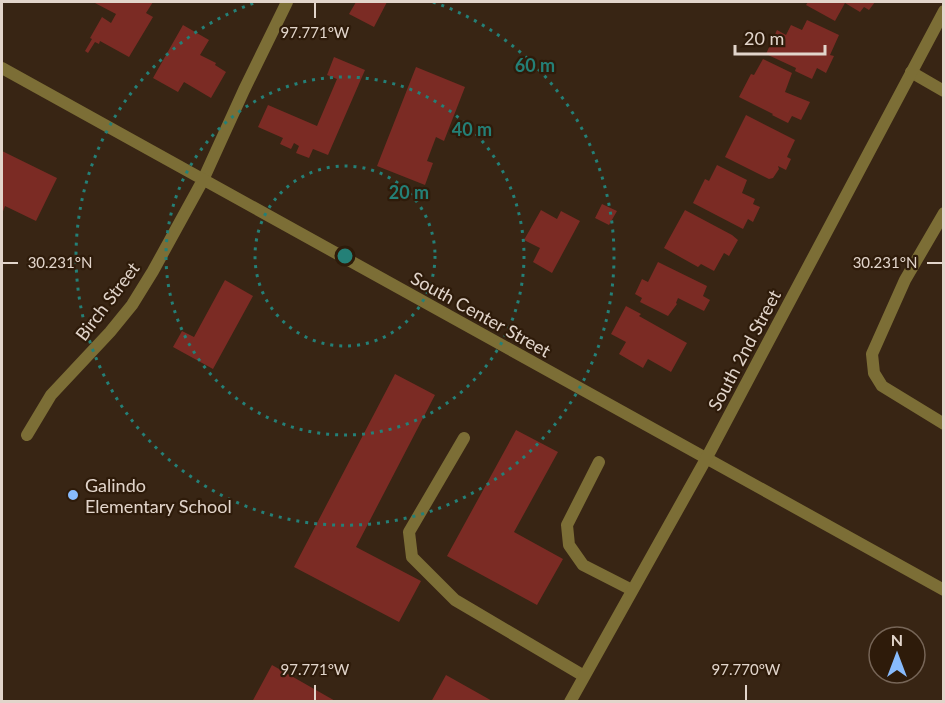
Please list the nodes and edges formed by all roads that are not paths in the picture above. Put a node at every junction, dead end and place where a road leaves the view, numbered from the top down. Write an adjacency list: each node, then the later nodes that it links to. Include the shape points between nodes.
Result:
1 (286, 2): 6 (street, Birch Street)
2 (944, 11): 4 (street, South 2nd Street)
3 (2, 68): 6 (street, South Center Street)
4 (911, 72): 5 (street); 11 (street, South 2nd Street)
5 (944, 91)
6 (203, 180): 9 (street, Birch Street, via 132,304 51,395); 11 (street, South Center Street)
7 (944, 213): 8 (street, via 905,280 872,354 874,373 882,386)
8 (944, 424)
9 (27, 435)
10 (464, 438): 15 (street, via 409,532 412,557 455,600)
11 (706, 459): 13 (street, South 2nd Street); 14 (street, South Center Street)
12 (599, 462): 13 (street, via 567,525 569,545 583,565)
13 (632, 590): 15 (street, South 2nd Street)
14 (944, 590)
15 (584, 676): 16 (street, South 2nd Street)
16 (570, 702)

